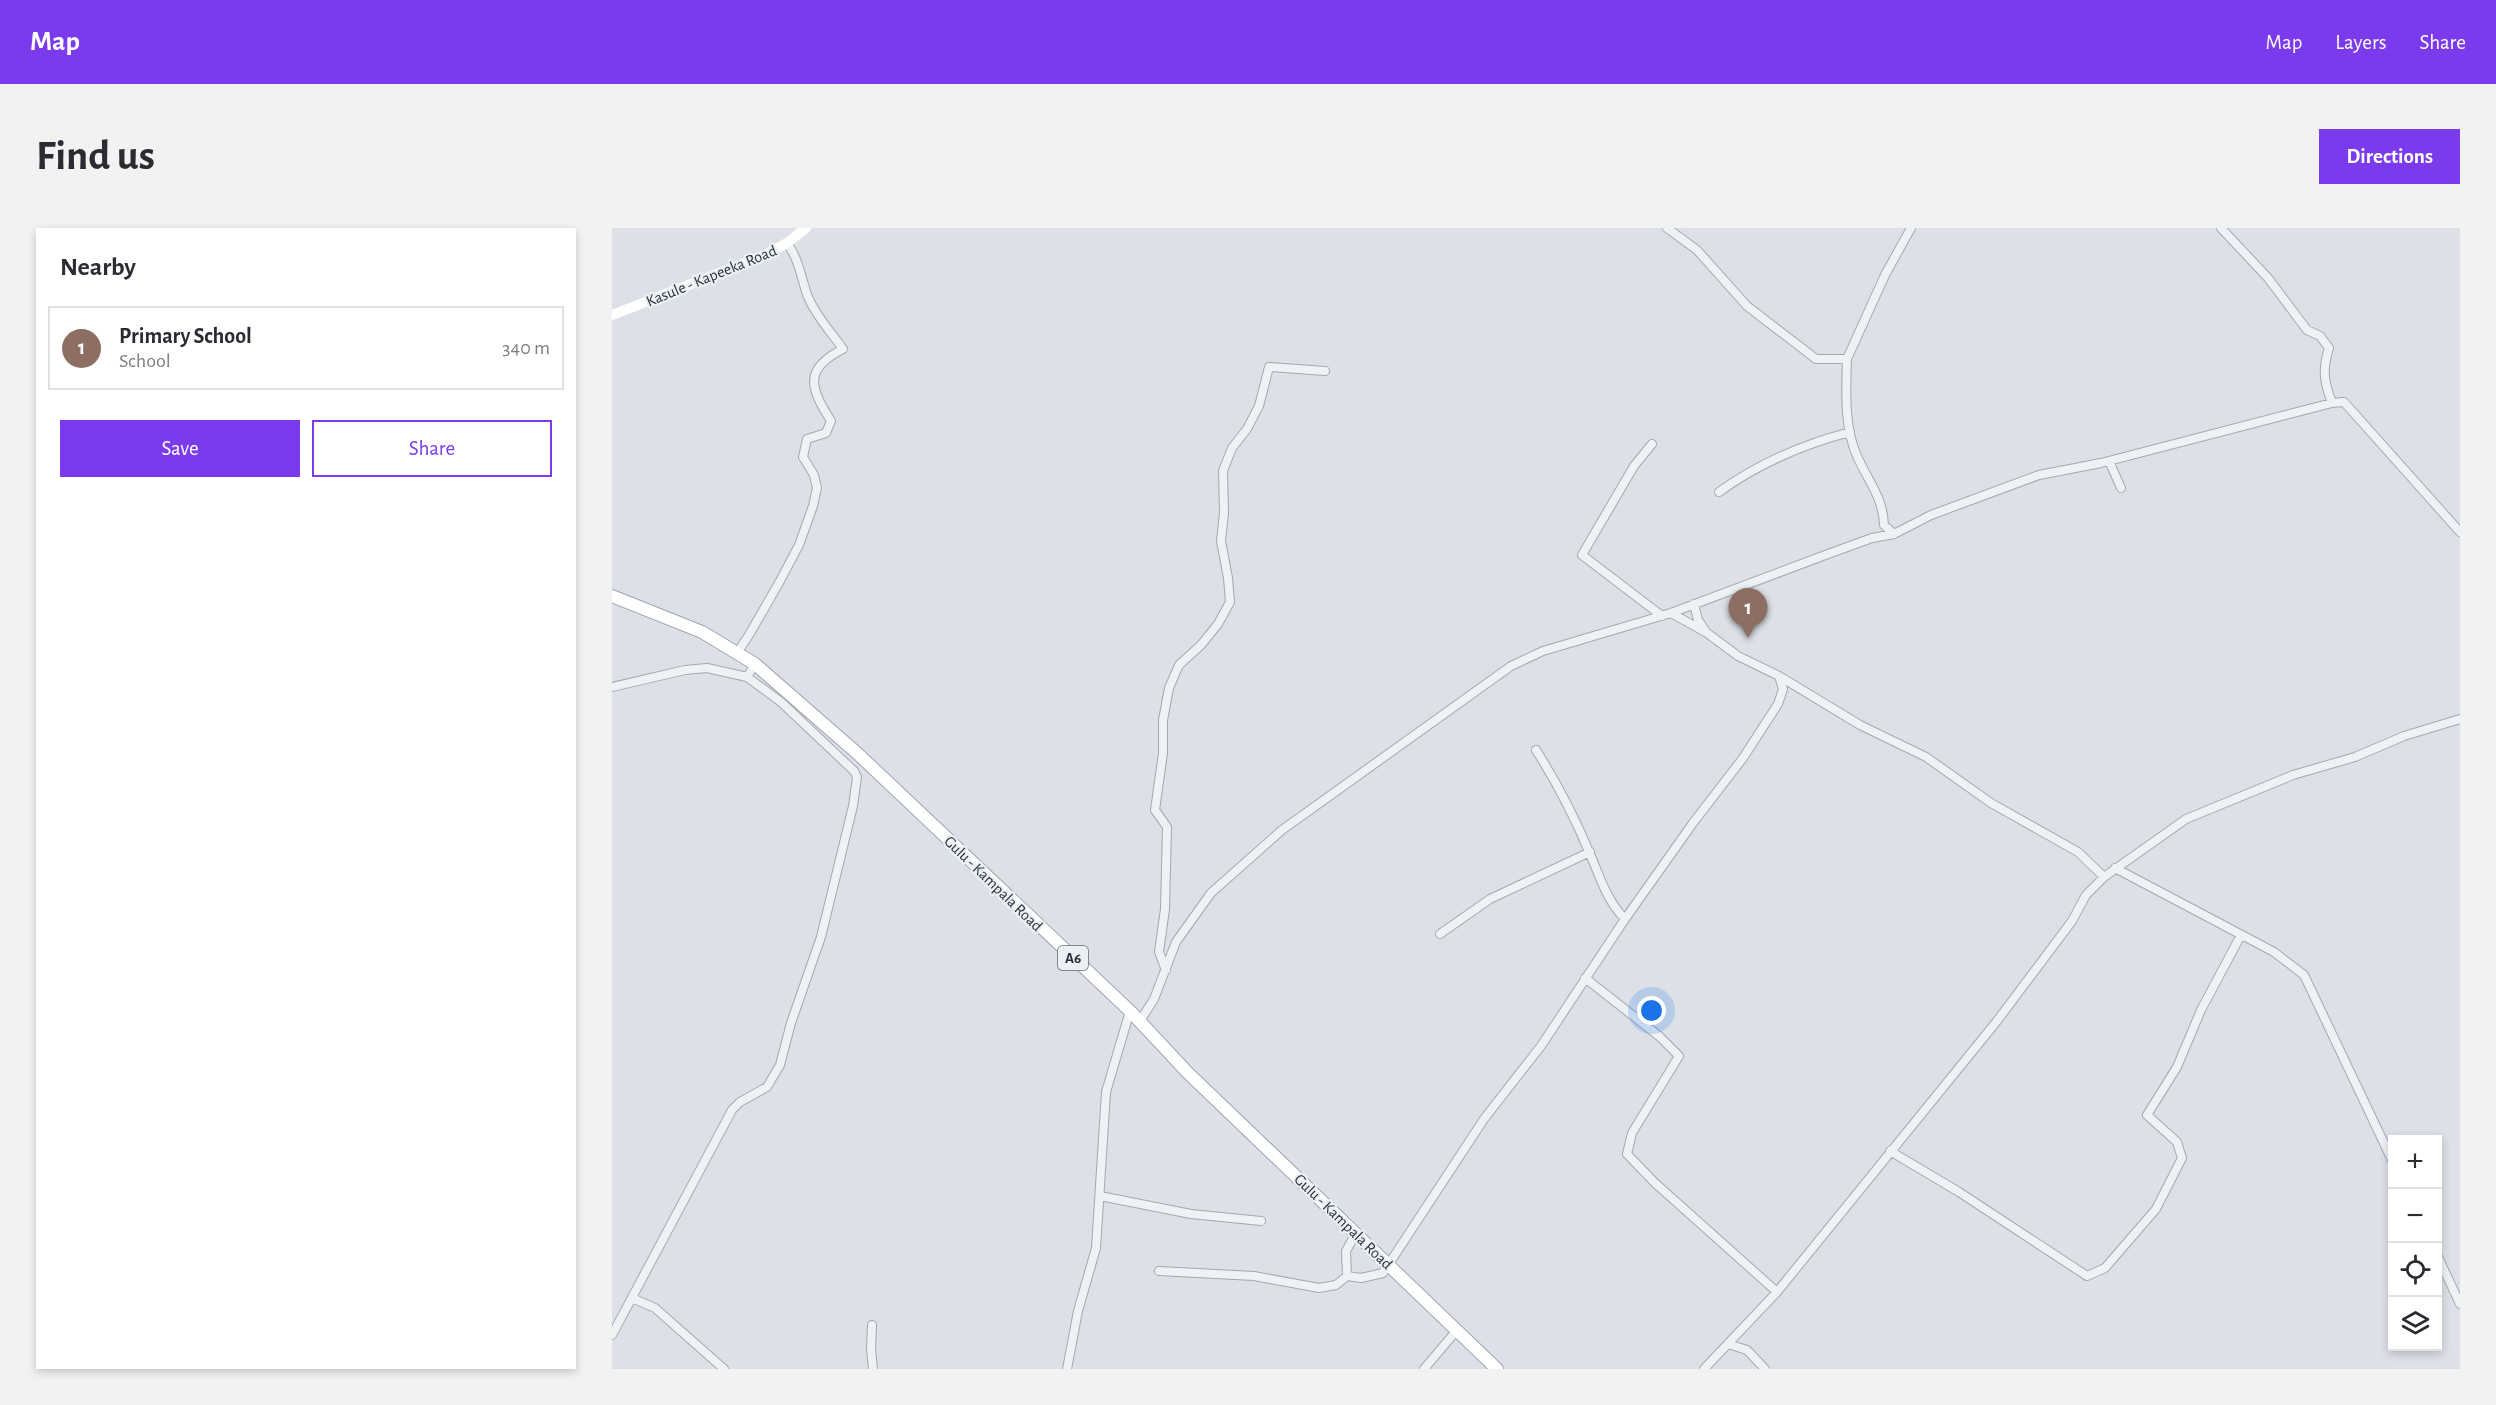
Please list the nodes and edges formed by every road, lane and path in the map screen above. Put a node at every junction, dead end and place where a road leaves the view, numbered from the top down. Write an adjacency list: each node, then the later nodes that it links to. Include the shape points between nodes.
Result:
1 (806, 228): 5 (street, Kasule - Kapeeka Road)
2 (1667, 228): 7 (street, via 1698,250 1748,306 1816,359)
3 (1911, 228): 7 (street, via 1885,274)
4 (2221, 228): 9 (street, via 2268,278 2307,330 2320,336 2329,348 2323,381)
5 (787, 243): 6 (street, Kasule - Kapeeka Road); 24 (street, via 795,253 809,299 843,349 823,358 813,381 817,400 831,421 826,433 807,439 803,457 817,488 813,506 799,545)
6 (612, 315)
7 (1847, 359): 10 (street)
8 (1325, 371): 37 (street, via 1269,368 1259,406 1232,448 1223,471 1221,541 1230,602 1201,645 1179,665 1169,688 1163,720 1155,810 1167,827 1165,909 1159,952)
9 (2332, 403): 12 (street); 16 (street, via 2343,402)
10 (1850, 432): 14 (street, via 1812,442); 15 (street, via 1857,456 1884,507)
11 (1652, 444): 22 (street, via 1634,466 1582,555)
12 (2109, 460): 13 (street); 17 (street, via 2039,475 1931,515)
13 (2121, 488)
14 (1719, 492)
15 (1884, 525): 17 (street); 18 (street)
16 (2460, 532)
17 (1894, 534): 18 (street)
18 (1872, 538): 20 (street)
19 (612, 596): 24 (main road, Gulu - Kampala Road / A6, via 676,620)
20 (1694, 604): 21 (street); 23 (street)
21 (1671, 614): 22 (street); 23 (street)
22 (1662, 616): 37 (street, via 1543,651 1511,666 1470,694 1282,830 1210,893 1176,942)
23 (1707, 633): 26 (street, via 1738,656)
24 (737, 652): 25 (main road, Gulu - Kampala Road / A6)
25 (755, 664): 27 (street); 39 (main road, Gulu - Kampala Road / A6, via 858,754)
26 (1779, 676): 33 (street, via 1860,725 1926,758 1991,803 2078,852); 34 (street, via 1783,689 1778,704)
27 (747, 677): 28 (street, via 707,668); 51 (street, via 781,702 849,766 857,777 856,786 821,937 780,1065 767,1087 732,1110)
28 (612, 687)
29 (2460, 719): 32 (street, via 2294,775 2186,819)
30 (1536, 750): 31 (street)
31 (1590, 852): 34 (street, via 1603,885); 35 (street, via 1490,899)
32 (2115, 868): 33 (street); 36 (street)
33 (2104, 877): 41 (street, via 2086,896 1997,1022)
34 (1625, 919): 38 (street)
35 (1440, 934)
36 (2241, 935): 41 (street, via 2200,1010 2177,1067 2147,1115 2176,1142 2182,1158 2156,1209 2105,1268 2087,1276); 42 (street, via 2274,952 2304,975)
37 (1166, 970): 40 (street)
38 (1584, 978): 46 (street, via 1541,1046 1484,1119); 50 (street, via 1679,1056 1632,1133 1627,1154)
39 (1130, 1011): 40 (main road, Gulu - Kampala Road / A6); 43 (street, via 1106,1092)
40 (1140, 1022): 45 (main road, Gulu - Kampala Road / A6)
41 (1890, 1151): 50 (street)
42 (2388, 1153)
43 (1100, 1196): 44 (street, via 1191,1214); 57 (street, via 1096,1248 1078,1311)
44 (1261, 1221)
45 (1356, 1233): 46 (main road, Gulu - Kampala Road / A6); 49 (street, via 1346,1251)
46 (1389, 1265): 49 (street, via 1383,1273 1361,1278); 54 (main road, Gulu - Kampala Road / A6)
47 (2442, 1266): 52 (street)
48 (1159, 1271): 49 (street, via 1254,1276 1319,1288 1336,1284)
49 (1347, 1276)
50 (1777, 1292): 56 (street)
51 (632, 1298): 55 (street); 58 (street, via 656,1308)
52 (2460, 1304)
53 (873, 1325): 59 (street)
54 (1457, 1330): 60 (street); 61 (main road, Gulu - Kampala Road / A6)
55 (612, 1335)
56 (1728, 1344): 62 (street); 63 (street, via 1747,1350)
57 (1069, 1368)
58 (724, 1369)
59 (873, 1369)
60 (1424, 1369)
61 (1497, 1369)
62 (1704, 1369)
63 (1765, 1369)

